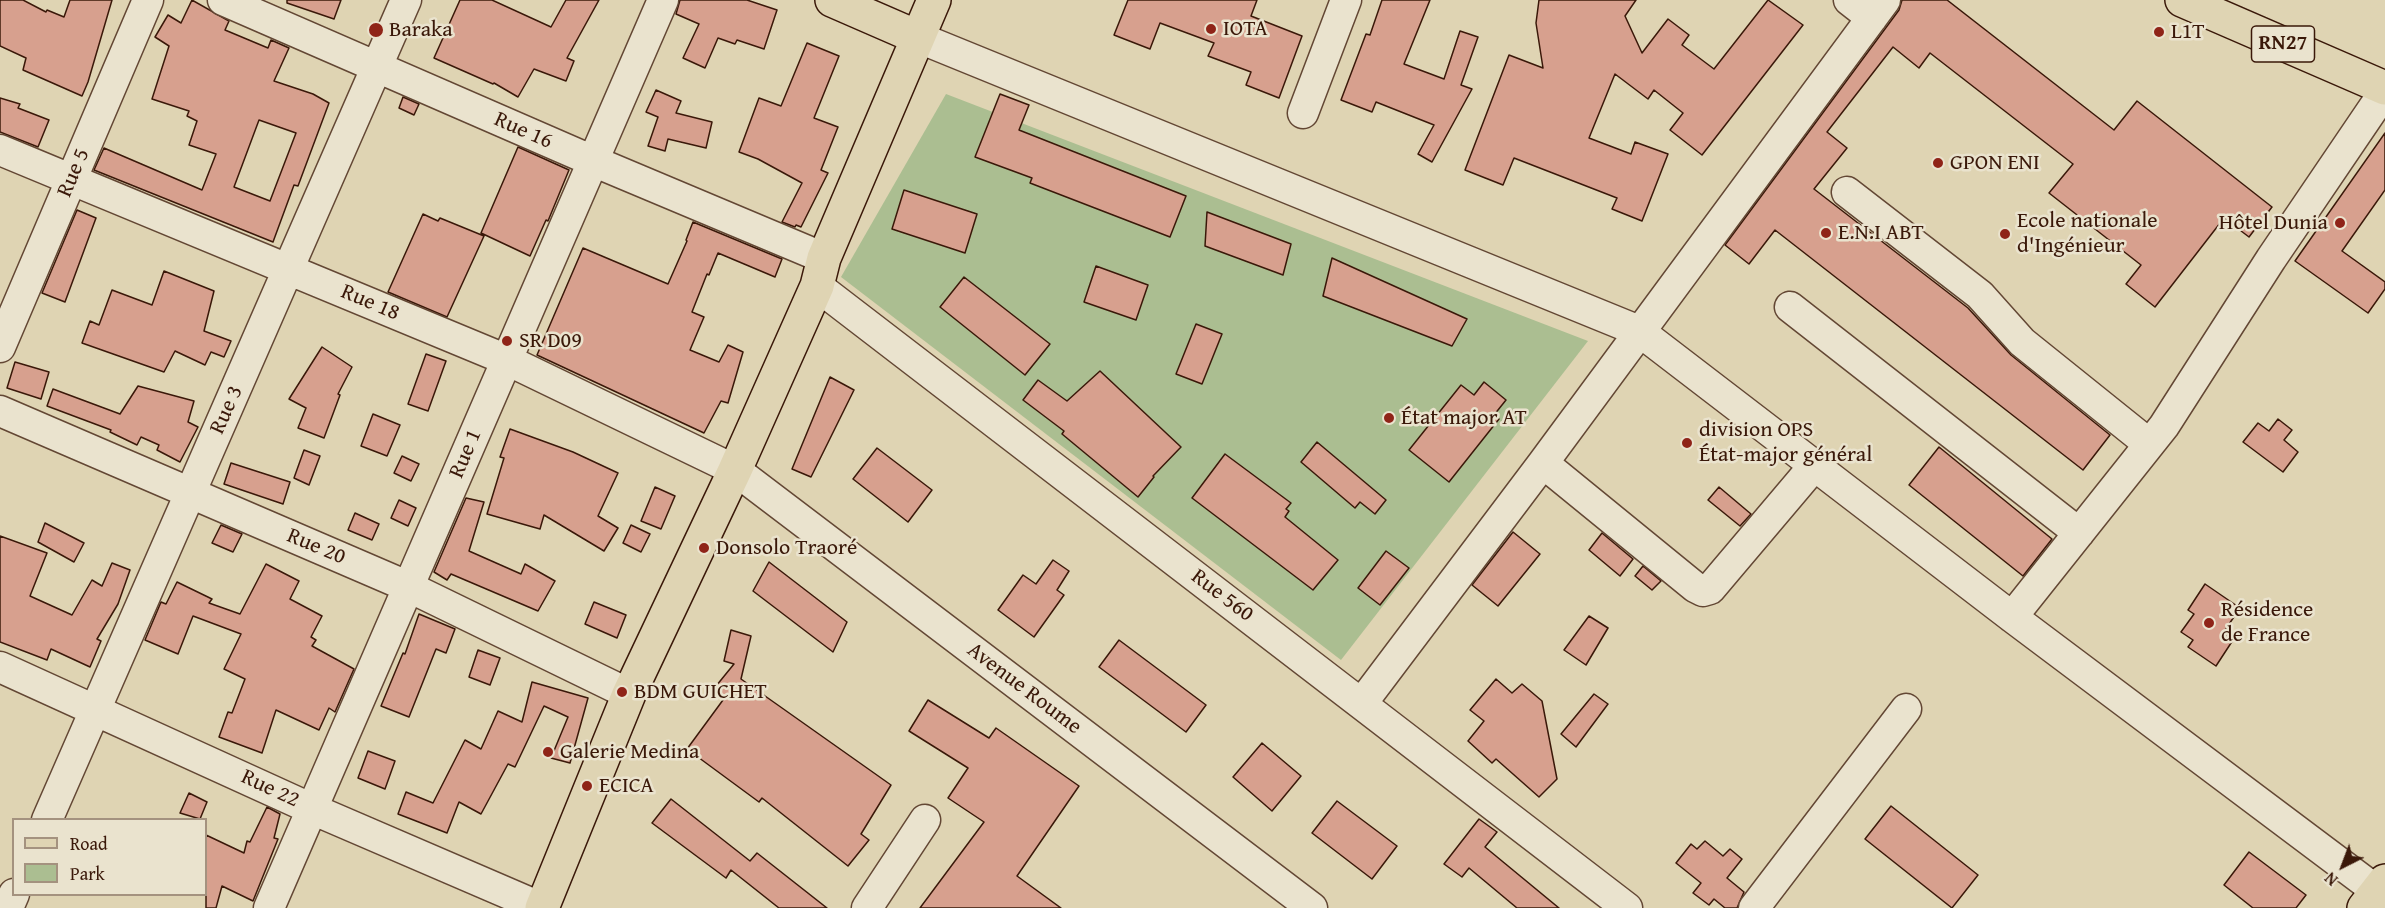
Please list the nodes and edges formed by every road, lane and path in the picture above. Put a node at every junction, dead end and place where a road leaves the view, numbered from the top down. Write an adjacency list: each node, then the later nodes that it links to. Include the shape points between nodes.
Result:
1 (148, 0): 16 (street, Rue 5)
2 (223, 0): 11 (street, Rue 16)
3 (406, 0): 11 (street, Rue 3)
4 (663, 0): 15 (street, Rue 1)
5 (832, 0): 10 (main road)
6 (934, 0): 10 (main road)
7 (1346, 0): 13 (street)
8 (2182, 0): 12 (main road, RN27)
9 (1869, 6): 21 (street)
10 (917, 37): 19 (main road); 21 (street)
11 (377, 67): 15 (street, Rue 16); 18 (street, Rue 3)
12 (2385, 89): 25 (street)
13 (1303, 113)
14 (0, 150): 16 (street, Rue 18)
15 (593, 161): 19 (street, Rue 16); 23 (street, Rue 1)
16 (71, 180): 18 (street, Rue 18); 22 (street, Rue 5)
17 (1847, 192): 25 (street, via 1980,295 2022,342)
18 (288, 269): 23 (street, Rue 18); 29 (street, Rue 3)
19 (820, 272): 28 (main road); 35 (street, Rue 560)
20 (1790, 307): 30 (street)
21 (1639, 331): 26 (street); 27 (street)
22 (0, 347)
23 (507, 360): 28 (street, Rue 18); 31 (street, Rue 1)
24 (0, 411): 29 (street, Rue 20)
25 (2149, 444): 30 (street)
26 (1543, 463): 27 (street, via 1703,591 1710,589); 35 (street)
27 (1814, 466): 32 (street)
28 (735, 470): 34 (main road); 45 (street, Avenue Roume)
29 (190, 493): 31 (street, Rue 20); 36 (street, Rue 3)
30 (2079, 534): 32 (street)
31 (408, 587): 34 (street, Rue 20); 38 (street, Rue 1)
32 (2013, 618): 41 (street)
33 (0, 667): 36 (street, Rue 22)
34 (629, 693): 43 (main road)
35 (1362, 703): 46 (street, Rue 560)
36 (96, 709): 38 (street, Rue 22); 39 (street, Rue 3)
37 (1906, 709): 47 (street)
38 (312, 809): 42 (street, Rue 1); 43 (street, Rue 22)
39 (47, 818)
40 (925, 820): 44 (street)
41 (2378, 894)
42 (269, 908)
43 (542, 908)
44 (867, 908)
45 (1312, 908)
46 (1626, 908)
47 (1754, 908)

